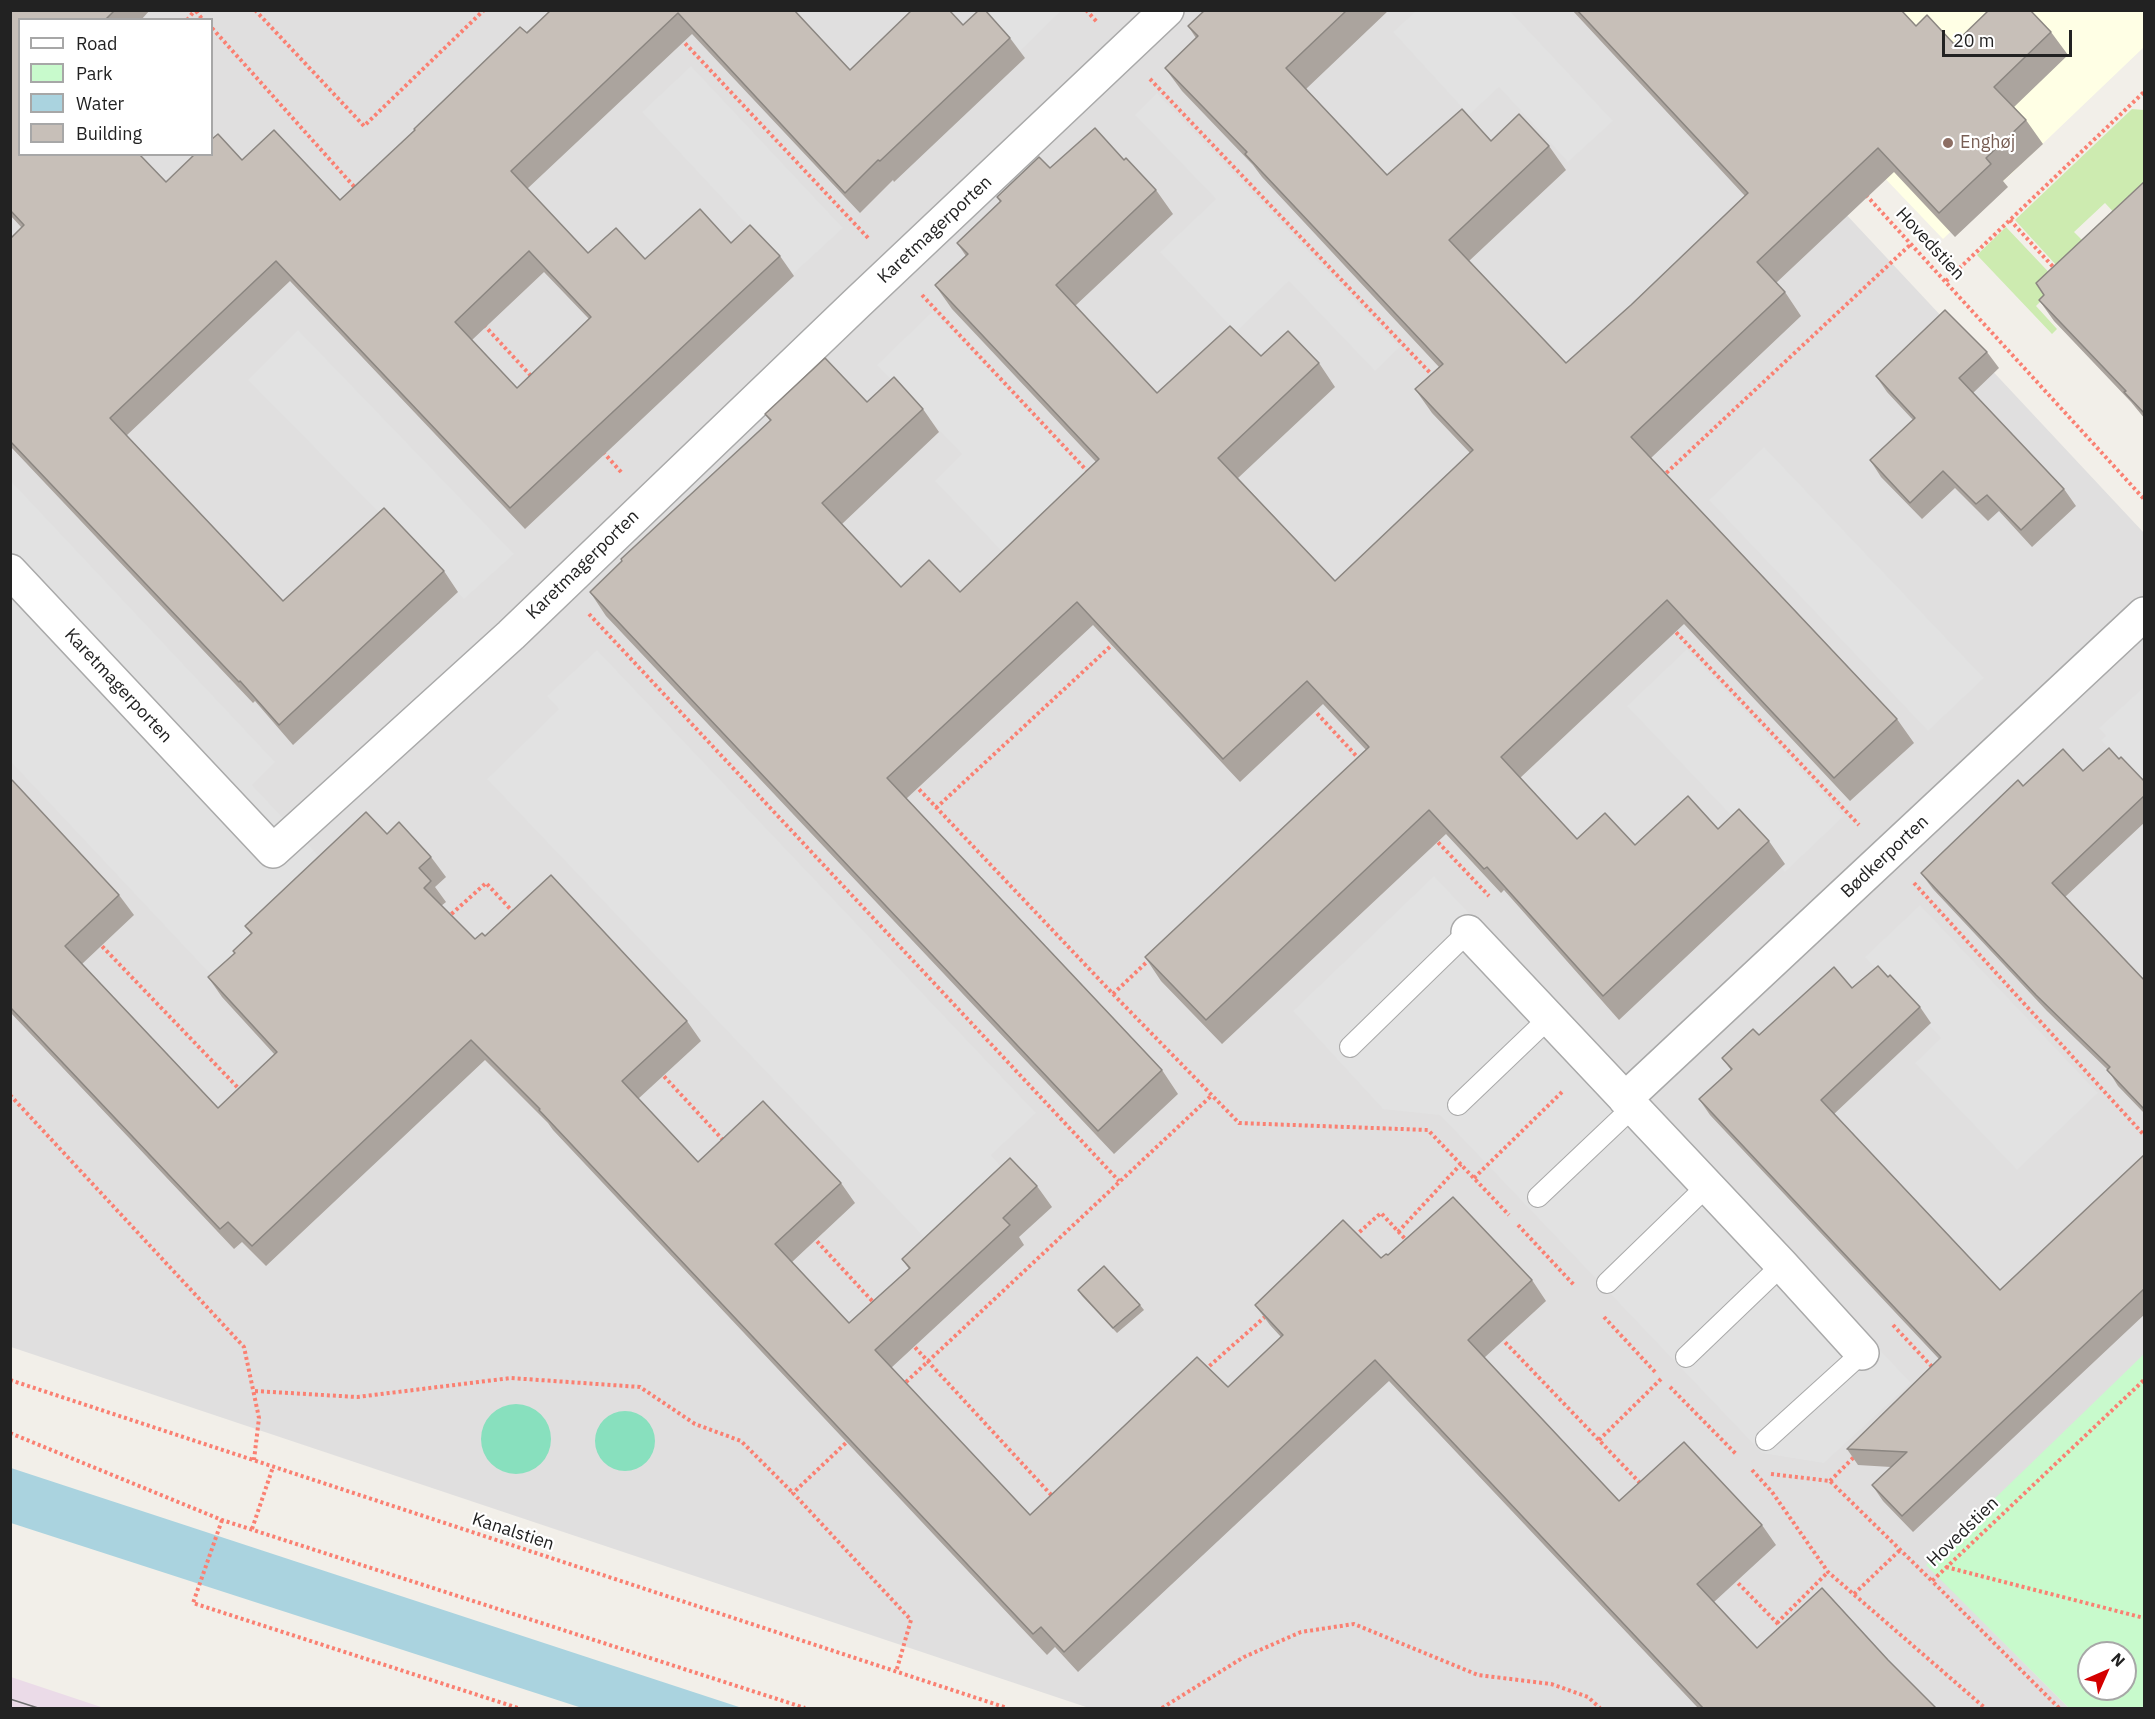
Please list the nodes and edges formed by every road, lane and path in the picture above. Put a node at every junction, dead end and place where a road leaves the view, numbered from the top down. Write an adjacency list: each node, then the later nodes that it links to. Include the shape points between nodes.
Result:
1 (255, 10): 2 (path, via 364,126)
2 (484, 10)
3 (1086, 10): 7 (path)
4 (1167, 10): 7 (street, Karetmagerporten)
5 (213, 29): 10 (path)
6 (678, 36): 13 (path)
7 (1124, 51): 13 (street, Karetmagerporten); 18 (path)
8 (2145, 92): 11 (path)
9 (1863, 192): 12 (path, Hovedstien)
10 (363, 197)
11 (2010, 220): 14 (path); 15 (path)
12 (1911, 244): 15 (path, Hovedstien); 21 (path)
13 (895, 267): 20 (path); 23 (street, Karetmagerporten)
14 (2058, 273)
15 (1946, 281): 22 (path, Hovedstien)
16 (477, 319): 17 (path)
17 (535, 379)
18 (1441, 385)
19 (600, 449): 23 (path)
20 (1097, 480)
21 (1656, 482)
22 (2145, 499)
23 (649, 501): 25 (street, Karetmagerporten)
24 (10, 571): 25 (street, Karetmagerporten, via 273,851)
25 (562, 585): 57 (path)
26 (2145, 614): 36 (street, Bødkerporten)
27 (1665, 621): 36 (path)
28 (1117, 640): 34 (path)
29 (1312, 708): 30 (path)
30 (1359, 759): 31 (path); 32 (path)
31 (1351, 767)
32 (1367, 767)
33 (912, 783): 34 (path)
34 (936, 808): 43 (path)
35 (1433, 837): 37 (path)
36 (1887, 854): 51 (street, Bødkerporten); 53 (path)
37 (1490, 898)
38 (518, 918): 39 (path, via 486,883)
39 (441, 923)
40 (1468, 932): 44 (street); 45 (lane)
41 (92, 935): 49 (path)
42 (1156, 954): 43 (path)
43 (1113, 994): 50 (path)
44 (1549, 1018): 46 (street); 52 (lane)
45 (1350, 1047)
46 (1591, 1064): 51 (street); 56 (path)
47 (654, 1065): 54 (path)
48 (10, 1095): 82 (path, via 244,1347)
49 (246, 1096)
50 (1212, 1096): 55 (path, via 1239,1123 1428,1130); 57 (path)
51 (1629, 1103): 58 (street); 59 (lane)
52 (1458, 1105)
53 (2145, 1135)
54 (726, 1143)
55 (1461, 1164): 56 (path); 61 (path)
56 (1474, 1178): 66 (path)
57 (1119, 1181): 75 (path)
58 (1707, 1186): 64 (street); 65 (lane)
59 (1538, 1197)
60 (807, 1230): 67 (path)
61 (1398, 1232): 62 (path, via 1381,1213); 63 (path)
62 (1354, 1237)
63 (1414, 1248)
64 (1782, 1265): 73 (street); 74 (lane)
65 (1607, 1283)
66 (1581, 1292)
67 (879, 1308)
68 (1597, 1309): 78 (path)
69 (1267, 1315): 77 (path)
70 (1890, 1321): 76 (path)
71 (1495, 1332): 85 (path)
72 (911, 1343): 75 (path)
73 (1862, 1353): 86 (lane)
74 (1686, 1357): 78 (path)
75 (927, 1360): 81 (path); 96 (path)
76 (1940, 1374)
77 (1197, 1377)
78 (1662, 1379): 85 (path); 88 (path)
79 (10, 1380): 89 (path, Kanalstien)
80 (2145, 1380): 100 (path, Hovedstien)
81 (906, 1382)
82 (255, 1391): 89 (path, via 259,1418); 95 (path, via 357,1397 511,1378 640,1387 695,1424 741,1441)
83 (857, 1432): 95 (path)
84 (10, 1434): 97 (path)
85 (1599, 1440): 94 (path)
86 (1766, 1440)
87 (1864, 1448): 93 (path)
88 (1740, 1458)
89 (254, 1460): 91 (path, Kanalstien)
90 (1748, 1466): 92 (path)
91 (273, 1467): 98 (path); 108 (path, Kanalstien)
92 (1755, 1474): 93 (path); 101 (path)
93 (1830, 1481): 99 (path)
94 (1648, 1490)
95 (794, 1493): 108 (path, via 911,1620)
96 (1058, 1501)
97 (222, 1520): 98 (path); 109 (path, via 193,1603)
98 (252, 1529): 110 (path)
99 (1900, 1550): 103 (path); 104 (path)
100 (1945, 1567): 103 (path, Hovedstien); 105 (path)
101 (1828, 1572): 104 (path); 106 (path)
102 (1728, 1573): 106 (path)
103 (1932, 1581): 115 (path, Hovedstien)
104 (1854, 1594): 114 (path)
105 (2145, 1618)
106 (1777, 1623): 107 (path)
107 (1785, 1631)
108 (896, 1672): 111 (path, Kanalstien)
109 (518, 1708)
110 (805, 1708)
111 (1007, 1708)
112 (1162, 1708): 113 (path, via 1244,1657 1301,1632 1354,1624 1478,1675 1551,1684 1588,1697)
113 (1600, 1708)
114 (1985, 1708)
115 (2056, 1708)

